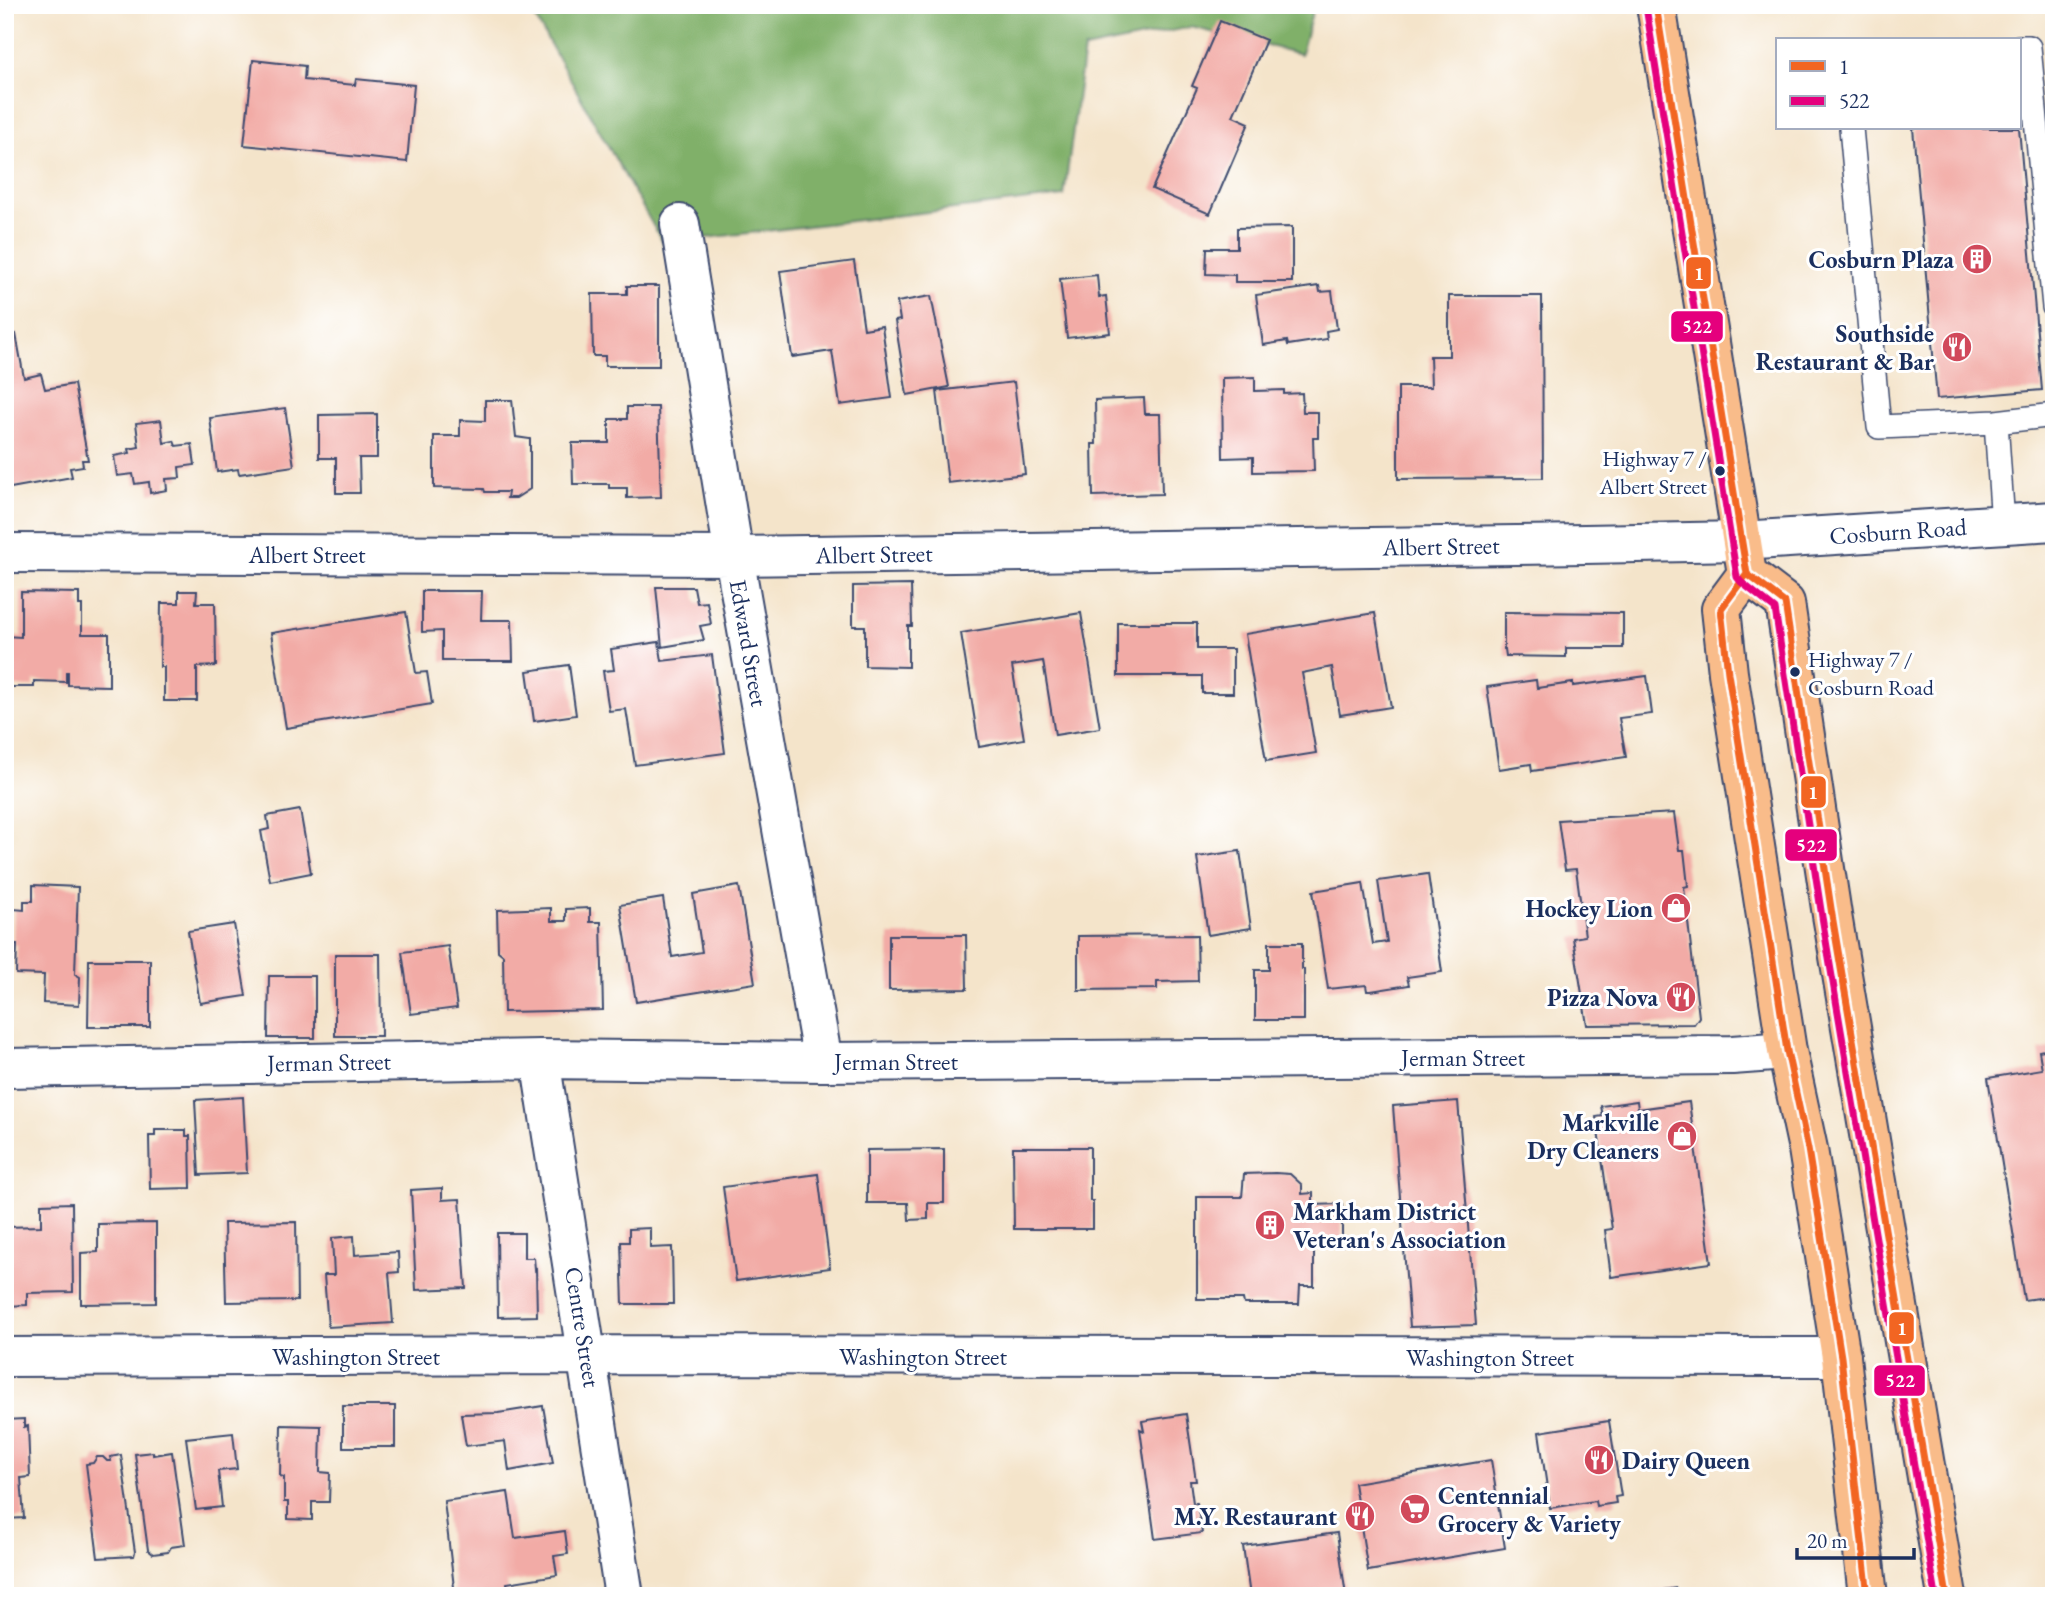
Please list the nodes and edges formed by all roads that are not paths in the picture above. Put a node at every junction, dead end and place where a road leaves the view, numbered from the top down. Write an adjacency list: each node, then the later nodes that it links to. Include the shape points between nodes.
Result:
1 (1656, 5): 12 (main road)
2 (2021, 47): 5 (lane, via 2029,47)
3 (1851, 130): 7 (lane, via 1879,427)
4 (680, 224): 11 (street, Edward Street)
5 (2054, 307)
6 (2054, 415): 7 (lane)
7 (1996, 422): 9 (lane)
8 (2054, 521): 9 (street, Cosburn Road)
9 (2003, 524): 12 (street, Cosburn Road)
10 (5, 553): 11 (street, Albert Street)
11 (734, 556): 12 (street, Albert Street); 15 (street, Edward Street)
12 (1744, 557): 13 (main road, via 1721,608); 22 (main road, via 1785,603 1832,915)
13 (1787, 1051): 15 (street, Jerman Street); 19 (main road, via 1808,1149)
14 (540, 1059): 15 (street, Jerman Street); 16 (street, Jerman Street); 17 (street, Centre Street)
15 (823, 1062)
16 (5, 1068)
17 (588, 1355): 18 (street, Washington Street); 19 (street, Washington Street); 20 (street, Centre Street)
18 (5, 1357)
19 (1841, 1357): 21 (main road)
20 (624, 1596)
21 (1868, 1596)
22 (1947, 1596)

